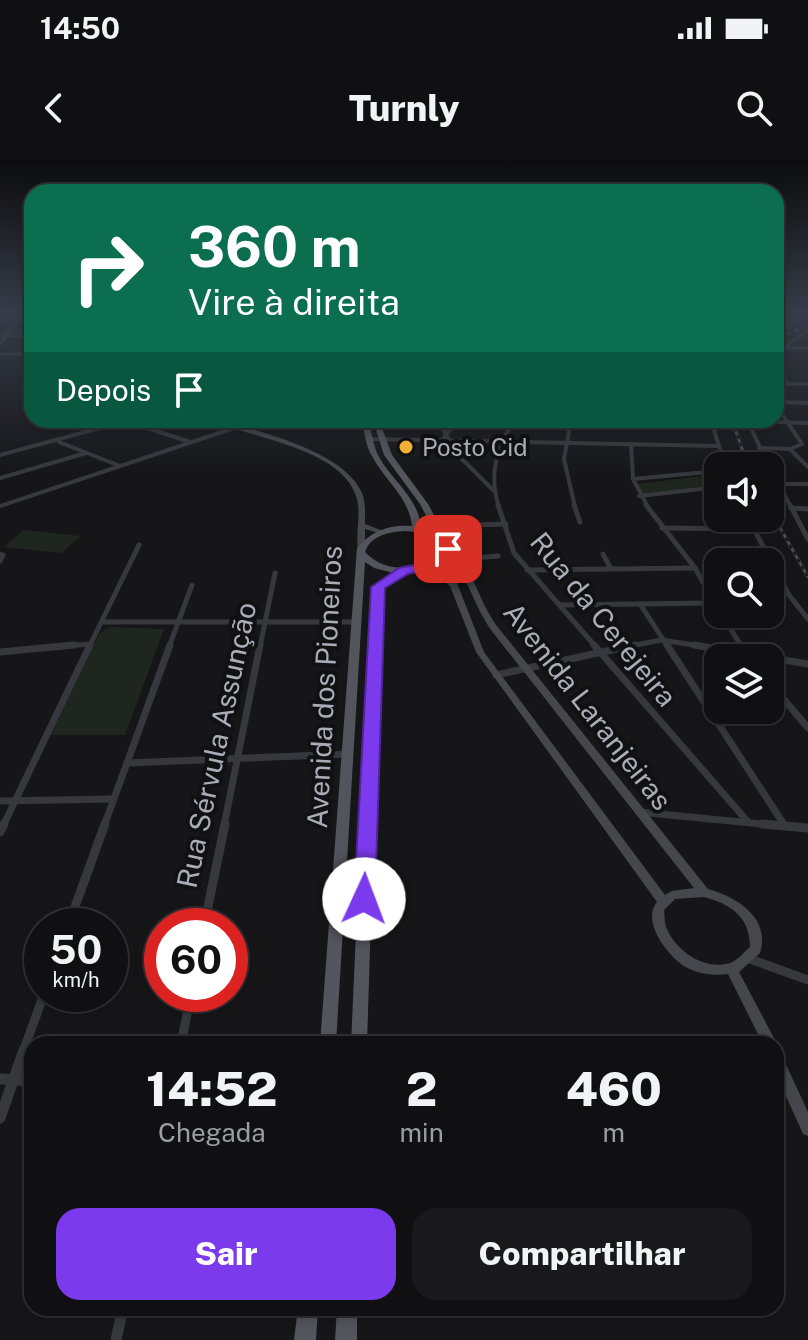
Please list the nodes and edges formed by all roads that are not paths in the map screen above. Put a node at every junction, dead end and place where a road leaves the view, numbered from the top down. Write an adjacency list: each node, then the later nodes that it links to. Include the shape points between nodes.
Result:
1 (784, 378): 3 (street)
2 (784, 384): 3 (street)
3 (789, 384): 4 (street)
4 (808, 384)
5 (808, 403): 6 (street)
6 (784, 404)
7 (784, 416): 9 (street)
8 (784, 422): 9 (street)
9 (788, 422): 10 (street); 23 (street)
10 (808, 423)
11 (102, 428): 29 (street)
12 (151, 428): 30 (street)
13 (234, 428): 30 (street)
14 (240, 428): 58 (street, Avenida dos Pioneiros, via 333,465 359,492)
15 (367, 428): 26 (main road)
16 (379, 428): 25 (main road, Avenida Laranjeiras)
17 (440, 428): 27 (street)
18 (452, 428): 27 (street)
19 (509, 428): 28 (street, Rua da Cerejeira)
20 (568, 428): 31 (street)
21 (713, 428): 33 (street)
22 (750, 428): 34 (street)
23 (796, 434): 24 (street); 35 (street, via 802,444)
24 (805, 435)
25 (383, 438): 26 (street); 27 (street); 59 (main road, Avenida Laranjeiras, via 388,455)
26 (370, 439): 62 (main road, via 374,455 412,505)
27 (444, 439): 28 (street); 50 (street)
28 (502, 441): 31 (street); 50 (street, Rua da Cerejeira)
29 (57, 442): 39 (street); 41 (street)
30 (192, 442): 42 (street)
31 (562, 443): 32 (street); 56 (street, via 563,474)
32 (631, 444): 33 (street); 46 (street)
33 (718, 446): 36 (street)
34 (759, 448): 35 (street); 37 (street)
35 (790, 449): 40 (street)
36 (720, 452)
37 (761, 452)
38 (804, 452): 40 (street)
39 (86, 453): 42 (street); 45 (street)
40 (797, 453): 43 (street)
41 (0, 455)
42 (120, 466): 53 (street)
43 (808, 466)
44 (704, 472): 46 (street)
45 (0, 478)
46 (633, 479): 51 (street)
47 (784, 484): 48 (street)
48 (808, 484)
49 (704, 489): 51 (street)
50 (493, 490): 57 (street, Rua da Cerejeira)
51 (639, 496): 60 (street)
52 (784, 496): 54 (street)
53 (0, 506)
54 (791, 508): 55 (street); 65 (street)
55 (808, 509)
56 (580, 522)
57 (506, 524): 59 (street); 77 (street, Rua da Cerejeira, via 514,553)
58 (360, 525): 63 (street, Avenida dos Pioneiros); 68 (street, Avenida dos Pioneiros)
59 (437, 526): 66 (main road, Avenida Laranjeiras)
60 (662, 528): 61 (street); 74 (street)
61 (704, 528)
62 (417, 530): 63 (main road); 66 (main road)
63 (382, 532): 68 (main road, via 365,542)
64 (755, 532): 85 (street)
65 (808, 539)
66 (444, 542): 72 (street, Avenida Laranjeiras); 76 (main road, via 444,560)
67 (139, 545): 86 (street)
68 (362, 551): 78 (main road, via 372,564); 89 (main road, Avenida dos Pioneiros)
69 (0, 554): 73 (street)
70 (603, 554): 75 (street)
71 (498, 556): 72 (street)
72 (462, 559): 97 (street, Avenida Laranjeiras, via 480,607)
73 (0, 561)
74 (695, 568): 75 (street); 80 (street)
75 (611, 569): 77 (street)
76 (418, 570): 78 (main road); 98 (street, Avenida Laranjeiras, via 442,575 454,585 471,636)
77 (527, 570): 83 (street, Rua da Cerejeira)
78 (404, 571): 124 (main road, Avenida dos Pioneiros, via 378,587 376,596)
79 (275, 573): 88 (street, Rua Sérvula Assunção)
80 (704, 584)
81 (192, 585): 87 (street)
82 (640, 604): 83 (street); 84 (street); 90 (street)
83 (559, 605): 93 (street, Rua da Cerejeira)
84 (704, 608)
85 (808, 619)
86 (102, 622): 87 (street); 91 (street)
87 (178, 622): 88 (street); 103 (street)
88 (268, 622): 89 (street); 102 (street, Rua Sérvula Assunção)
89 (356, 622): 101 (main road, Avenida dos Pioneiros)
90 (661, 640): 92 (street); 93 (street); 109 (street)
91 (90, 644): 94 (street); 106 (street)
92 (704, 648)
93 (598, 651): 97 (street); 108 (street, Rua da Cerejeira)
94 (0, 652)
95 (784, 661): 96 (street)
96 (808, 664)
97 (528, 666): 98 (street); 107 (street, Avenida Laranjeiras)
98 (496, 675): 113 (street, Avenida Laranjeiras)
99 (784, 700): 100 (street)
100 (808, 728)
101 (349, 754): 102 (street); 123 (main road, Avenida dos Pioneiros)
102 (237, 759): 103 (street); 115 (street, Rua Sérvula Assunção)
103 (127, 763): 104 (street)
104 (112, 799): 106 (street); 114 (street)
105 (0, 801): 106 (street)
106 (15, 801): 111 (street)
107 (639, 812): 108 (street); 112 (street, Avenida Laranjeiras)
108 (748, 822): 109 (street)
109 (785, 826): 110 (street)
110 (808, 828)
111 (0, 832)
112 (704, 892): 113 (street, via 677,894); 116 (street, via 734,903 754,925 756,949)
113 (664, 902): 117 (street, via 657,923 669,948 698,966)
114 (74, 908)
115 (208, 908)
116 (750, 959): 117 (street); 118 (street)
117 (731, 968): 125 (street)
118 (808, 980)
119 (38, 1012): 121 (street)
120 (187, 1012): 122 (street)
121 (29, 1036)
122 (183, 1036)
123 (329, 1036)
124 (359, 1036)
125 (766, 1036)
126 (24, 1051): 129 (street)
127 (784, 1076): 132 (street)
128 (0, 1079): 129 (street)
129 (14, 1080): 130 (street); 131 (street)
130 (24, 1081)
131 (0, 1118)
132 (808, 1129)
133 (121, 1316): 136 (street)
134 (307, 1316): 137 (main road)
135 (347, 1316): 138 (main road)
136 (116, 1340)
137 (305, 1340)
138 (346, 1340)

